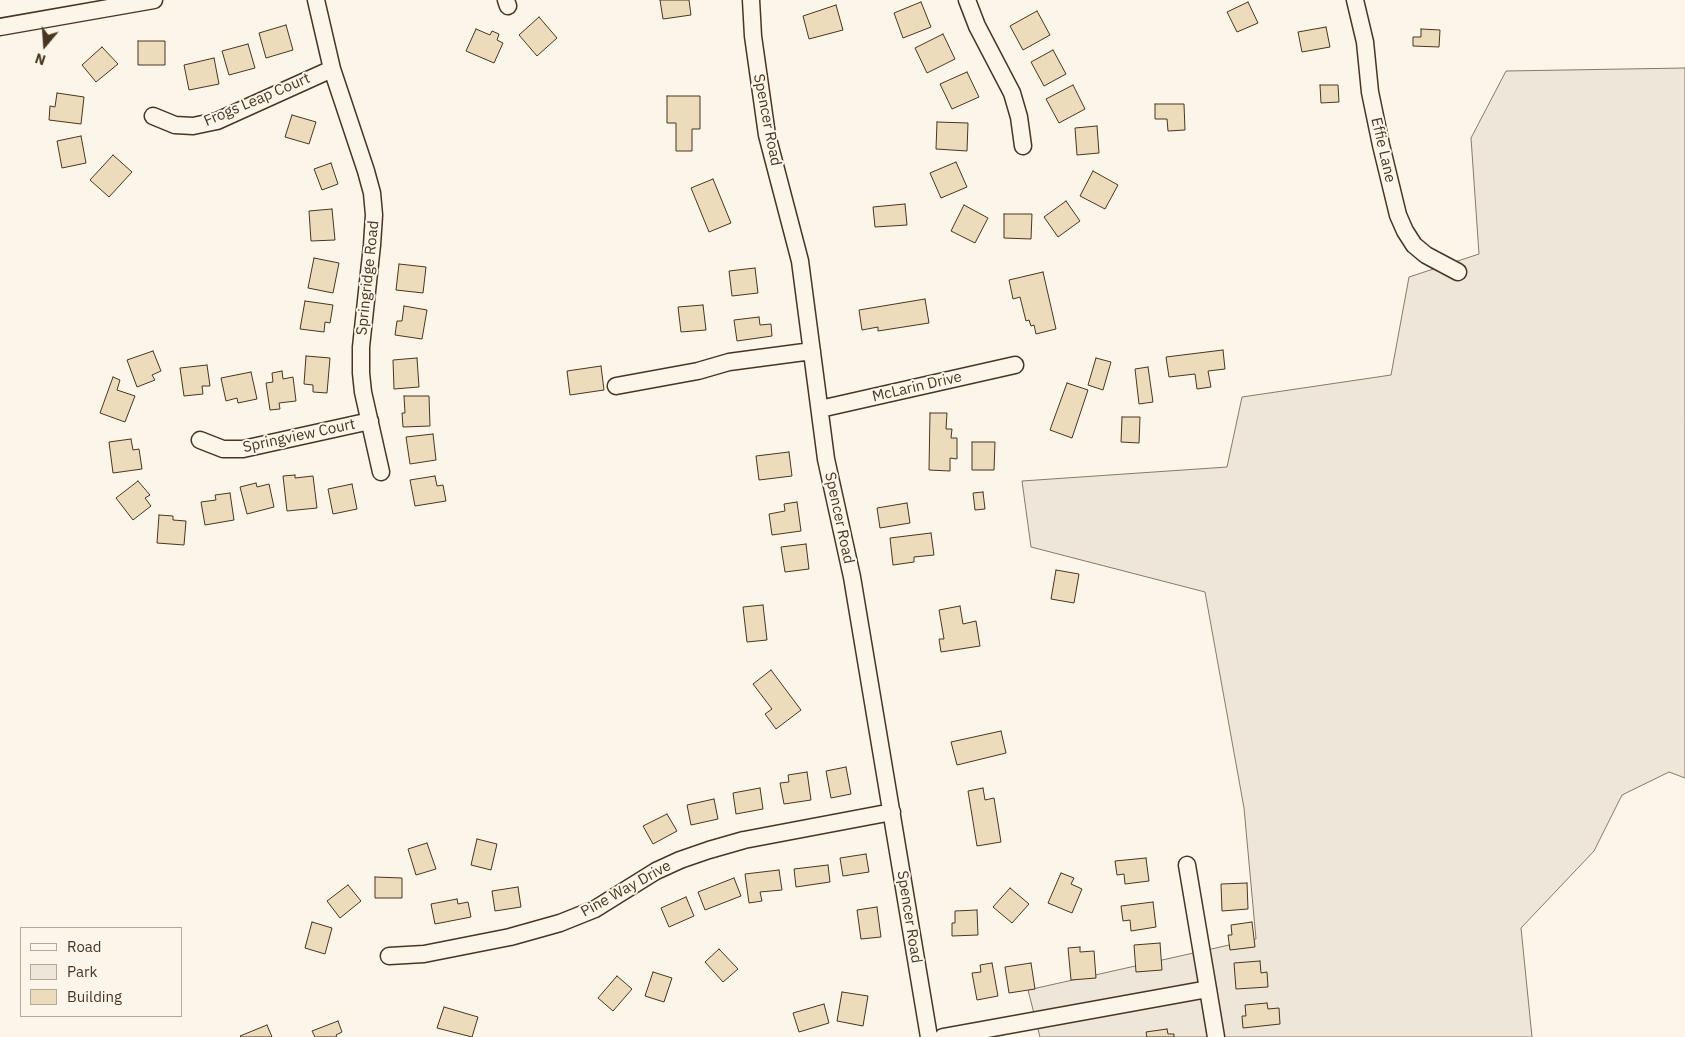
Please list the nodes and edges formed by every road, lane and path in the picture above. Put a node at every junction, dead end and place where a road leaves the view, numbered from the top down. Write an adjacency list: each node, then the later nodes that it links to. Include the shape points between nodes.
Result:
1 (154, 0): 6 (street)
2 (316, 0): 7 (street, Springridge Road)
3 (752, 0): 11 (street, Spencer Road, via 753,36 767,135 800,261)
4 (967, 0): 9 (street, via 1012,93)
5 (1355, 0): 10 (street, Effie Lane, via 1366,42 1370,92 1398,215 1414,245)
6 (0, 28)
7 (332, 69): 8 (street, Frogs Leap Court, via 217,121 193,126 175,125); 15 (street, Springridge Road, via 372,193 372,245 361,347 363,392)
8 (153, 116)
9 (1023, 146)
10 (1458, 272)
11 (812, 351): 13 (street, via 729,362); 14 (street, Spencer Road)
12 (1015, 365): 14 (street, McLarin Drive)
13 (616, 386)
14 (820, 409): 18 (street, Spencer Road, via 826,459 852,576)
15 (370, 421): 16 (street, Springview Court, via 243,449 223,449); 17 (street, Springridge Road)
16 (200, 440)
17 (381, 472)
18 (892, 812): 20 (street, Pine Way Drive, via 744,840 709,850 656,871 595,909 560,923 510,937 424,954); 22 (street, Spencer Road)
19 (1187, 865): 21 (street)
20 (389, 956)
21 (1208, 989): 23 (street); 24 (street)
22 (929, 1037)
23 (943, 1037)
24 (1216, 1037)

